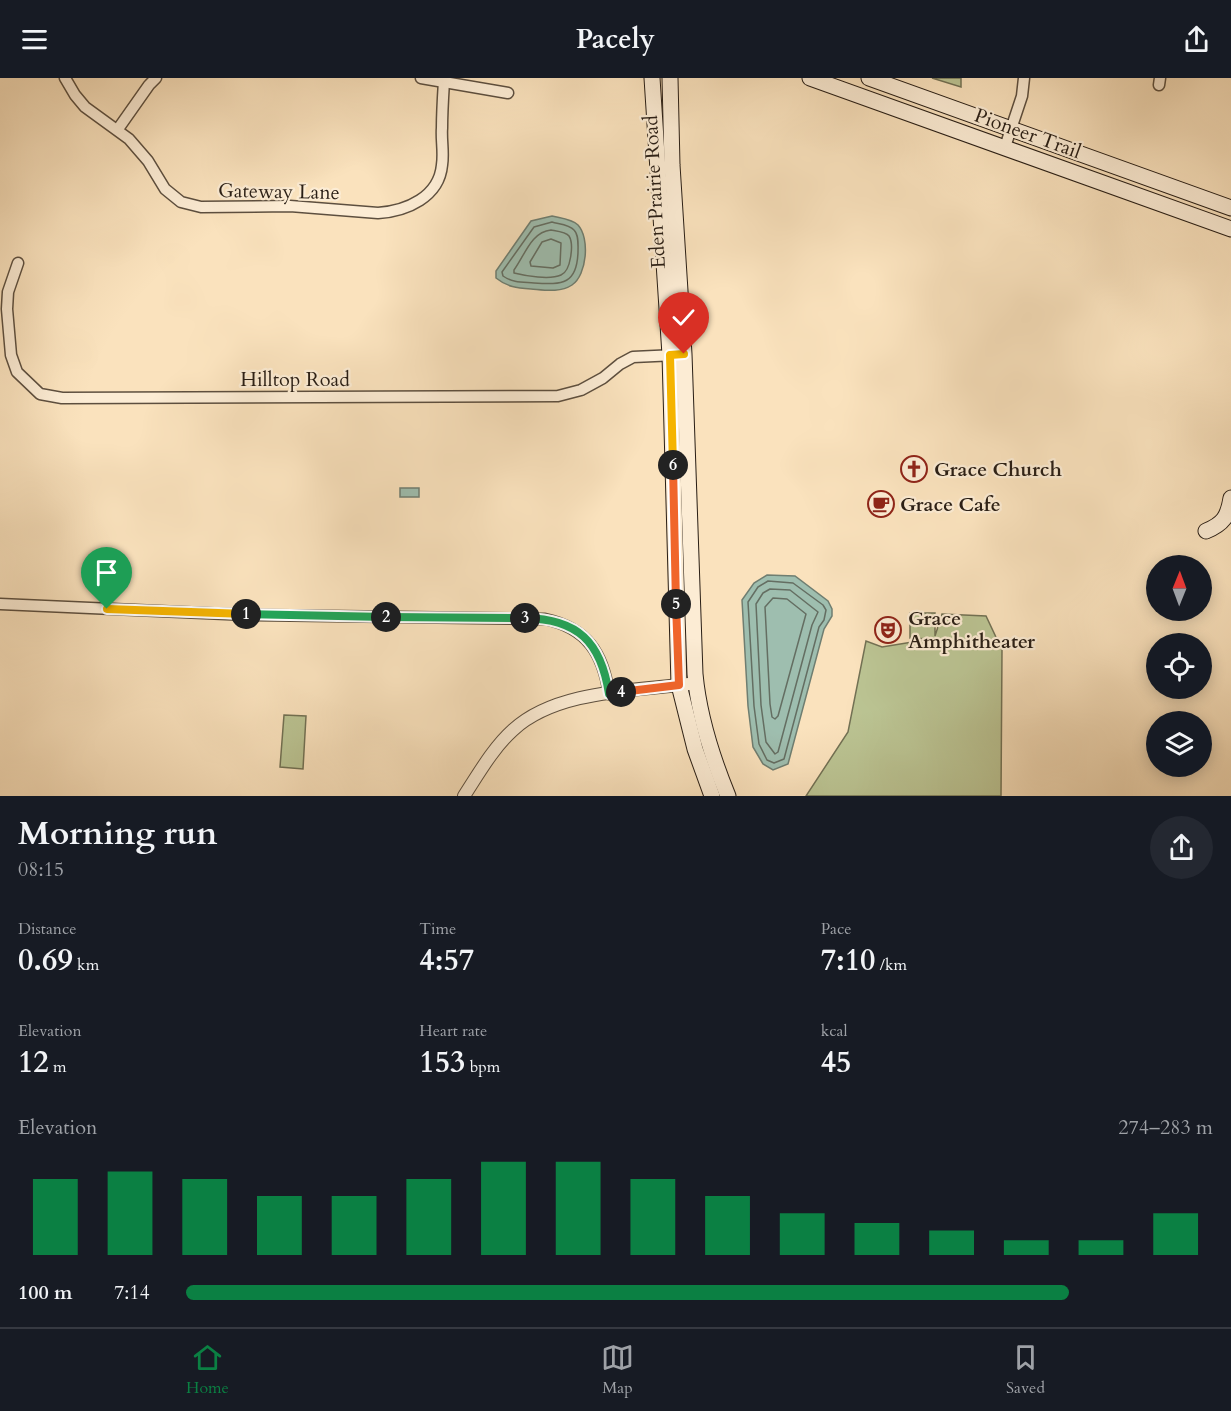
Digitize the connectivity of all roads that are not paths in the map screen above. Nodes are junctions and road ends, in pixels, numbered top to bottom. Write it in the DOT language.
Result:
graph roads {
  1 [pos="65,78"];
  2 [pos="156,78"];
  3 [pos="421,78"];
  4 [pos="652,78"];
  5 [pos="670,78"];
  6 [pos="810,78"];
  7 [pos="869,78"];
  8 [pos="1024,78"];
  9 [pos="444,81"];
  10 [pos="508,93"];
  11 [pos="118,129"];
  12 [pos="1011,129"];
  13 [pos="1005,147"];
  14 [pos="1231,208"];
  15 [pos="1231,229"];
  16 [pos="18,263"];
  17 [pos="677,355"];
  18 [pos="1231,498"];
  19 [pos="1206,531"];
  20 [pos="0,604"];
  21 [pos="696,683"];
  22 [pos="679,685"];
  23 [pos="609,694"];
  24 [pos="464,796"];
  25 [pos="712,796"];
  26 [pos="728,796"];
  1 -- 11 [label="street, Gateway Lane"];
  2 -- 11 [label="street"];
  3 -- 9 [label="street"];
  4 -- 17 [label="main road, Eden Prairie Road"];
  5 -- 17 [label="main road, Eden Prairie Road"];
  6 -- 13 [label="main road, Pioneer Trail"];
  7 -- 12 [label="main road, Pioneer Trail"];
  8 -- 12 [label="street"];
  9 -- 10 [label="street"];
  9 -- 11 [label="street, Gateway Lane"];
  12 -- 13 [label="street"];
  12 -- 14 [label="main road, Pioneer Trail"];
  13 -- 15 [label="main road, Pioneer Trail"];
  16 -- 17 [label="street, Hilltop Road"];
  17 -- 21 [label="main road, Eden Prairie Road"];
  17 -- 22 [label="main road, Eden Prairie Road"];
  18 -- 19 [label="main road"];
  20 -- 23 [label="street"];
  21 -- 22 [label="street"];
  21 -- 26 [label="main road, Eden Prairie Road"];
  22 -- 23 [label="street"];
  22 -- 25 [label="main road, Eden Prairie Road"];
  23 -- 24 [label="street"];
}
